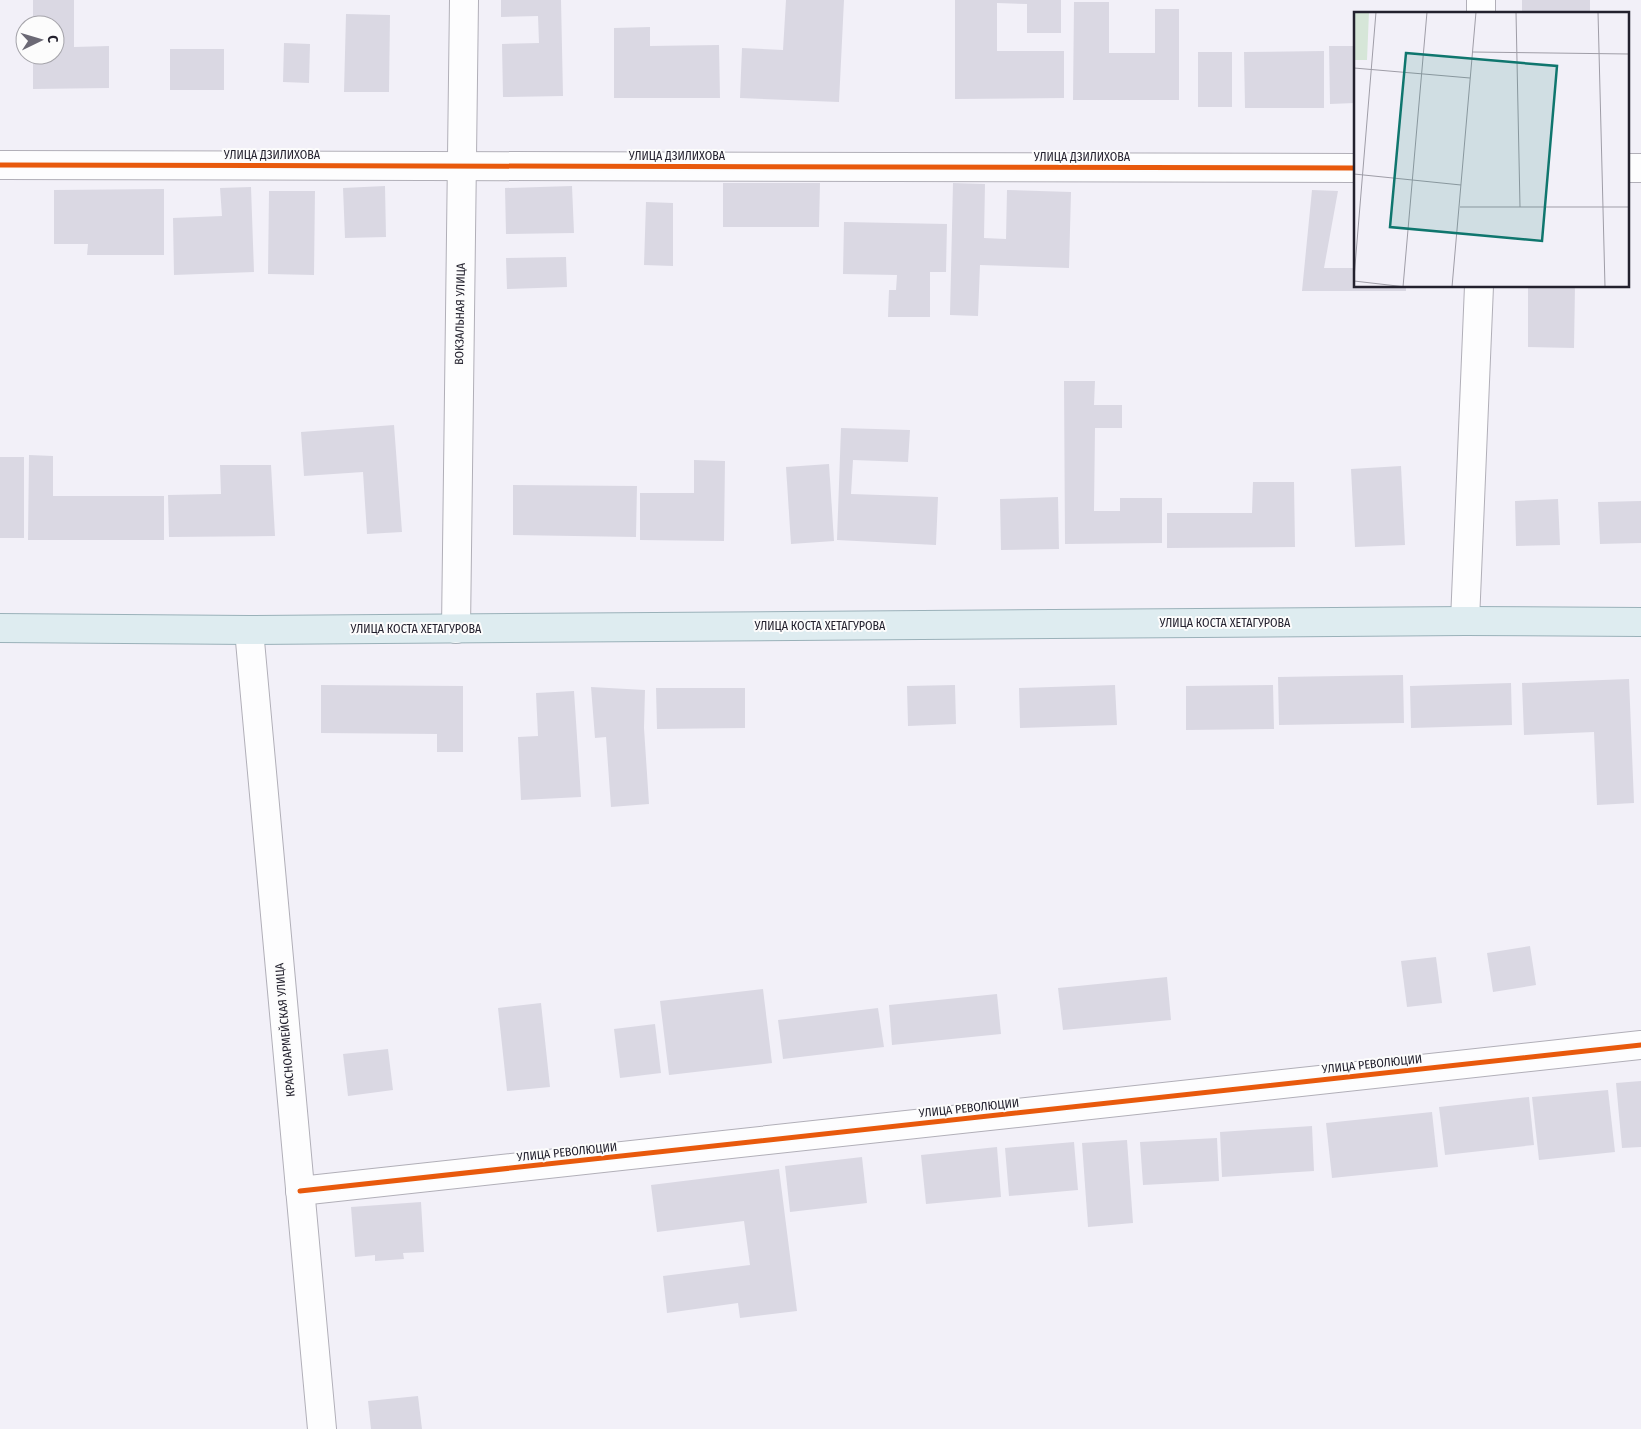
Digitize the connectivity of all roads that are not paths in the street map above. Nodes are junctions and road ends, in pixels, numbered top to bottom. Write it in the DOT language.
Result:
graph roads {
  1 [pos="464,0"];
  2 [pos="0,165"];
  3 [pos="462,165"];
  4 [pos="1354,168"];
  5 [pos="1628,168"];
  6 [pos="1641,168"];
  7 [pos="1479,288"];
  8 [pos="1465,621"];
  9 [pos="1641,622"];
  10 [pos="0,628"];
  11 [pos="456,629"];
  12 [pos="249,630"];
  13 [pos="1641,1045"];
  14 [pos="300,1191"];
  15 [pos="322,1429"];
  1 -- 3 [label="street, ВОКЗАЛЬНАЯ УЛИЦА"];
  2 -- 3 [label="street, УЛИЦА ДЗИЛИХОВА"];
  3 -- 4 [label="street, УЛИЦА ДЗИЛИХОВА"];
  3 -- 11 [label="street, ВОКЗАЛЬНАЯ УЛИЦА"];
  5 -- 6 [label="street"];
  7 -- 8 [label="street"];
  8 -- 9 [label="main road, УЛИЦА КОСТА ХЕТАГУРОВА"];
  8 -- 11 [label="main road, УЛИЦА КОСТА ХЕТАГУРОВА"];
  10 -- 12 [label="main road, УЛИЦА КОСТА ХЕТАГУРОВА"];
  11 -- 12 [label="main road, УЛИЦА КОСТА ХЕТАГУРОВА"];
  12 -- 14 [label="street, КРАСНОАРМЕЙСКАЯ УЛИЦА"];
  13 -- 14 [label="street, УЛИЦА РЕВОЛЮЦИИ"];
  14 -- 15 [label="street, КРАСНОАРМЕЙСКАЯ УЛИЦА"];
}
